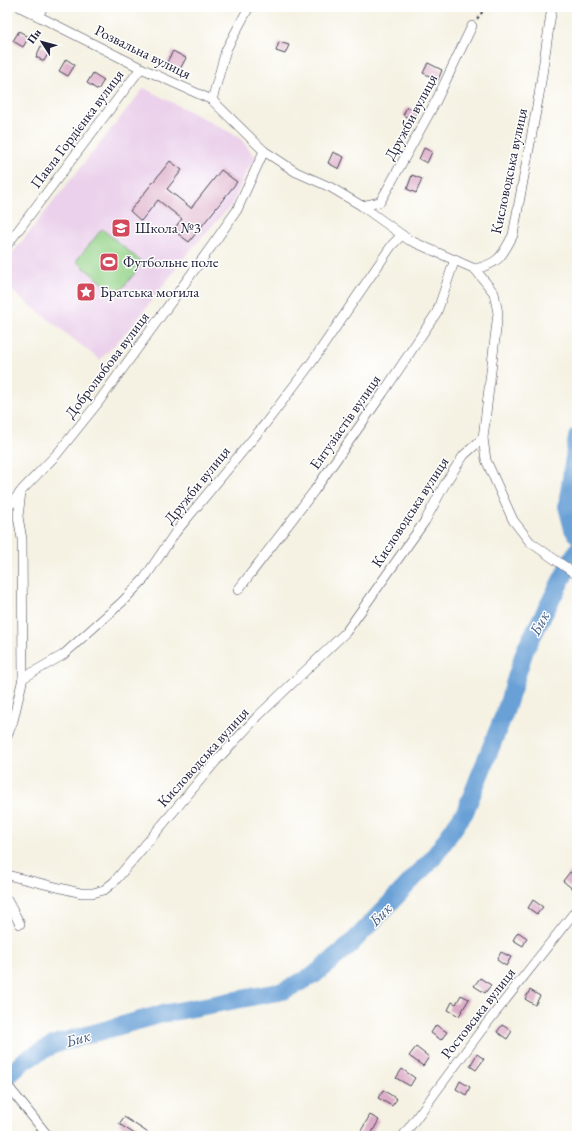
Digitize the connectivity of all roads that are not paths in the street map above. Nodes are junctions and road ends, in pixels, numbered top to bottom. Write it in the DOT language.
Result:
graph roads {
  1 [pos="20,7"];
  2 [pos="43,7"];
  3 [pos="249,7"];
  4 [pos="552,7"];
  5 [pos="38,16"];
  6 [pos="472,26"];
  7 [pos="141,68"];
  8 [pos="212,100"];
  9 [pos="264,151"];
  10 [pos="362,206"];
  11 [pos="402,235"];
  12 [pos="7,246"];
  13 [pos="455,259"];
  14 [pos="475,269"];
  15 [pos="483,438"];
  16 [pos="22,490"];
  17 [pos="7,509"];
  18 [pos="577,575"];
  19 [pos="238,590"];
  20 [pos="23,678"];
  21 [pos="7,736"];
  22 [pos="7,875"];
  23 [pos="7,900"];
  24 [pos="577,909"];
  25 [pos="20,924"];
  26 [pos="7,1085"];
  27 [pos="48,1136"];
  28 [pos="403,1136"];
  1 -- 5 [label="street, Розвальна вулиця"];
  2 -- 5 [label="street"];
  3 -- 8 [label="street"];
  4 -- 14 [label="street, Кисловодська вулиця"];
  5 -- 7 [label="street, Розвальна вулиця"];
  6 -- 10 [label="street, Дружби вулиця"];
  7 -- 8 [label="street, Розвальна вулиця"];
  7 -- 12 [label="street, Павла Гордієнка вулиця"];
  8 -- 9 [label="street"];
  9 -- 10 [label="street"];
  9 -- 16 [label="street, Добролюбова вулиця"];
  10 -- 11 [label="street"];
  11 -- 13 [label="street"];
  11 -- 20 [label="street, Дружби вулиця"];
  13 -- 14 [label="street"];
  13 -- 19 [label="street, Ентузіастів вулиця"];
  14 -- 15 [label="street"];
  15 -- 18 [label="street"];
  15 -- 22 [label="street, Кисловодська вулиця"];
  16 -- 17 [label="street, Добролюбова вулиця"];
  16 -- 20 [label="street"];
  20 -- 21 [label="street"];
  23 -- 25 [label="street"];
  24 -- 28 [label="street, Ростовська вулиця"];
  26 -- 27 [label="street"];
}
